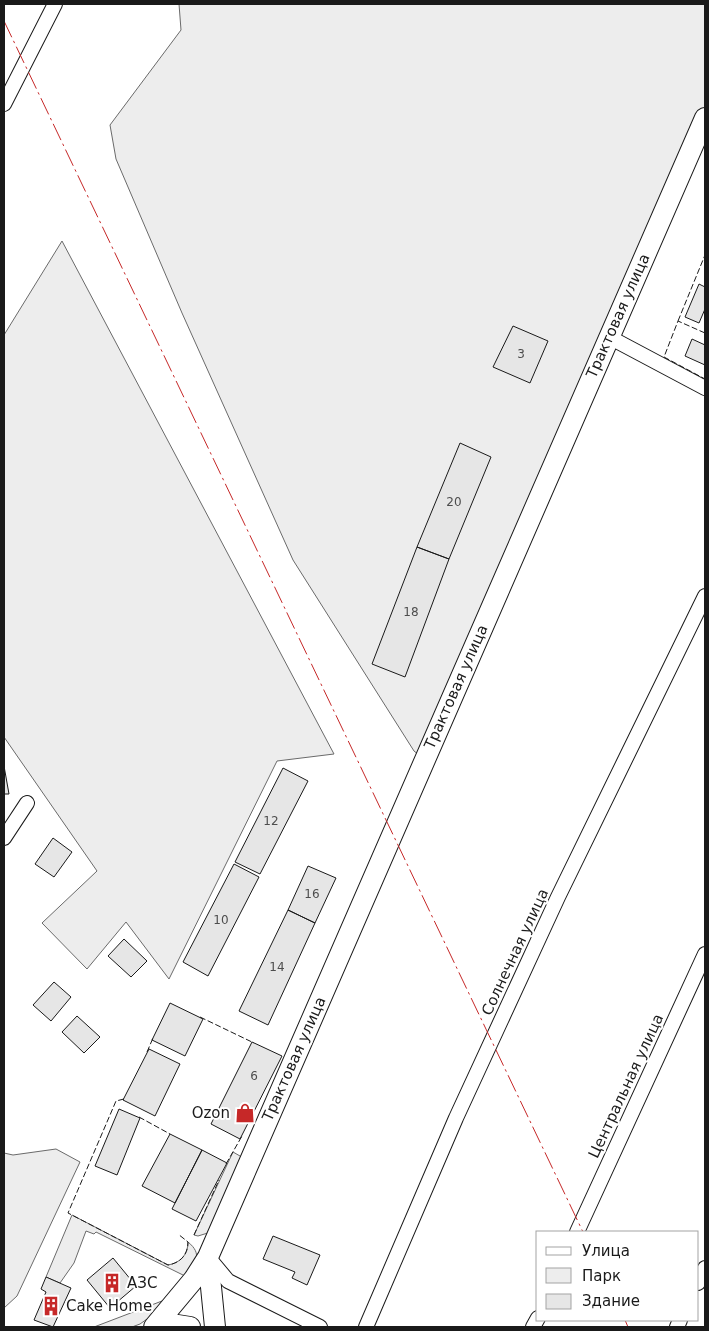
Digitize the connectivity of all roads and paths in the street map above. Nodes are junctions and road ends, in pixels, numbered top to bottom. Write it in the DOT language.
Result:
graph roads {
  1 [pos="55,4"];
  2 [pos="4,104"];
  3 [pos="705,118"];
  4 [pos="609,337"];
  5 [pos="705,388"];
  6 [pos="705,596"];
  7 [pos="28,803"];
  8 [pos="4,838"];
  9 [pos="705,954"];
  10 [pos="577,1231"];
  11 [pos="208,1257"];
  12 [pos="705,1268"];
  13 [pos="699,1281"];
  14 [pos="154,1327"];
  15 [pos="158,1327"];
  16 [pos="190,1327"];
  17 [pos="215,1327"];
  18 [pos="320,1327"];
  19 [pos="366,1327"];
  1 -- 2 [label="street"];
  3 -- 4 [label="street, Трактовая улица"];
  4 -- 5 [label="street"];
  4 -- 11 [label="street, Трактовая улица"];
  6 -- 19 [label="street, Солнечная улица"];
  7 -- 8 [label="street"];
  9 -- 10 [label="street, Центральная улица"];
  11 -- 14 [label="street, Трактовая улица"];
  11 -- 17 [label="street, Трактовая улица"];
  11 -- 18 [label="street"];
  12 -- 13 [label="street"];
  15 -- 16 [label="street"];
}
